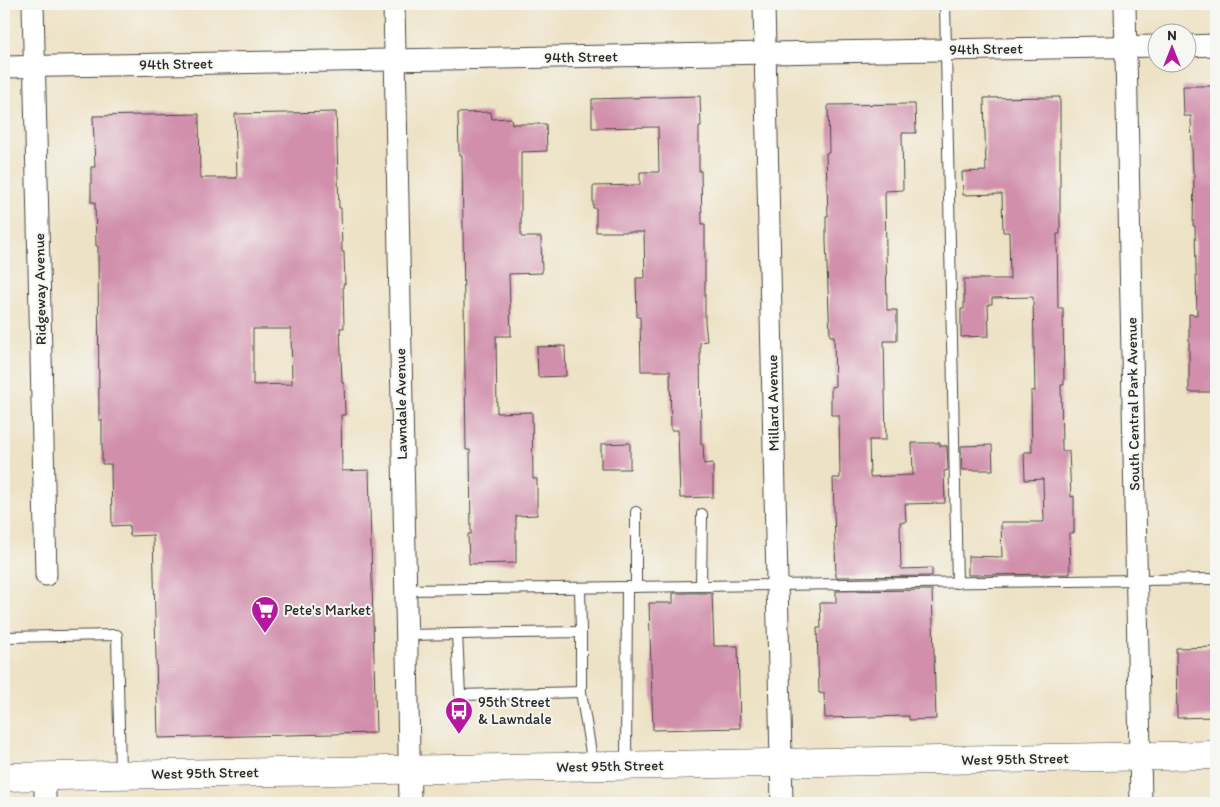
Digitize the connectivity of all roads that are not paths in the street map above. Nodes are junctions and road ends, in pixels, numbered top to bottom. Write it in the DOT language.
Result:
graph roads {
  1 [pos="33,4"];
  2 [pos="394,4"];
  3 [pos="764,4"];
  4 [pos="945,4"];
  5 [pos="1125,4"];
  6 [pos="1216,45"];
  7 [pos="1148,46"];
  8 [pos="1198,46"];
  9 [pos="1126,47"];
  10 [pos="946,50"];
  11 [pos="765,53"];
  12 [pos="395,60"];
  13 [pos="35,66"];
  14 [pos="4,67"];
  15 [pos="636,512"];
  16 [pos="702,514"];
  17 [pos="46,575"];
  18 [pos="1216,579"];
  19 [pos="1136,580"];
  20 [pos="957,583"];
  21 [pos="777,585"];
  22 [pos="701,586"];
  23 [pos="631,587"];
  24 [pos="580,588"];
  25 [pos="405,590"];
  26 [pos="581,632"];
  27 [pos="457,634"];
  28 [pos="406,635"];
  29 [pos="4,637"];
  30 [pos="581,692"];
  31 [pos="1216,755"];
  32 [pos="1140,756"];
  33 [pos="781,763"];
  34 [pos="593,766"];
  35 [pos="626,766"];
  36 [pos="409,770"];
  37 [pos="120,775"];
  38 [pos="44,776"];
  39 [pos="4,777"];
  40 [pos="45,803"];
  41 [pos="410,803"];
  42 [pos="782,803"];
  43 [pos="1141,803"];
  1 -- 13 [label="street, Ridgeway Avenue"];
  2 -- 12 [label="street, Lawndale Avenue"];
  3 -- 11 [label="street, Millard Avenue"];
  4 -- 10 [label="lane"];
  5 -- 9 [label="street, South Central Park Avenue"];
  6 -- 8 [label="street"];
  7 -- 9 [label="street, 94th Street"];
  9 -- 10 [label="street, 94th Street"];
  9 -- 19 [label="street, South Central Park Avenue"];
  10 -- 11 [label="street, 94th Street"];
  10 -- 20 [label="lane"];
  11 -- 12 [label="street, 94th Street"];
  11 -- 21 [label="street, Millard Avenue"];
  12 -- 13 [label="street, 94th Street"];
  12 -- 25 [label="street, Lawndale Avenue"];
  13 -- 14 [label="street, 94th Street"];
  13 -- 17 [label="street, Ridgeway Avenue"];
  15 -- 23 [label="lane"];
  16 -- 22 [label="lane"];
  18 -- 19 [label="lane"];
  19 -- 20 [label="lane"];
  19 -- 32 [label="street, South Central Park Avenue"];
  20 -- 21 [label="lane"];
  21 -- 22 [label="lane"];
  21 -- 33 [label="street, Millard Avenue"];
  22 -- 23 [label="lane"];
  23 -- 24 [label="lane"];
  23 -- 35 [label="lane"];
  24 -- 25 [label="lane"];
  24 -- 26 [label="lane"];
  25 -- 28 [label="street, Lawndale Avenue"];
  26 -- 27 [label="lane"];
  26 -- 30 [label="lane"];
  27 -- 28 [label="lane"];
  27 -- 30 [label="lane"];
  28 -- 36 [label="street, Lawndale Avenue"];
  29 -- 37 [label="lane"];
  30 -- 34 [label="lane"];
  31 -- 32 [label="main road, West 95th Street"];
  32 -- 33 [label="main road, West 95th Street"];
  32 -- 43 [label="street, South Central Park Avenue"];
  33 -- 35 [label="main road, West 95th Street"];
  33 -- 42 [label="street, Millard Avenue"];
  34 -- 35 [label="main road, West 95th Street"];
  34 -- 36 [label="main road, West 95th Street"];
  36 -- 37 [label="main road, West 95th Street"];
  36 -- 41 [label="street, Lawndale Avenue"];
  37 -- 38 [label="main road, West 95th Street"];
  38 -- 39 [label="main road, West 95th Street"];
  38 -- 40 [label="street"];
}
